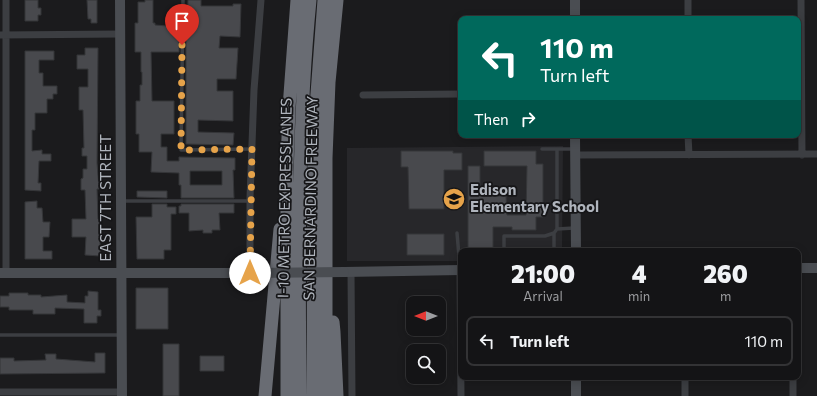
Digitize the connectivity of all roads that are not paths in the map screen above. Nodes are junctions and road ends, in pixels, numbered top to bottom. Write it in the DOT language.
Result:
graph roads {
  1 [pos="6,0"];
  2 [pos="120,0"];
  3 [pos="183,0"];
  4 [pos="261,0"];
  5 [pos="297,0"];
  6 [pos="310,0"];
  7 [pos="324,0"];
  8 [pos="337,0"];
  9 [pos="575,0"];
  10 [pos="688,0"];
  11 [pos="801,0"];
  12 [pos="575,16"];
  13 [pos="688,16"];
  14 [pos="120,34"];
  15 [pos="3,35"];
  16 [pos="458,94"];
  17 [pos="363,95"];
  18 [pos="576,138"];
  19 [pos="688,138"];
  20 [pos="252,149"];
  21 [pos="542,149"];
  22 [pos="557,149"];
  23 [pos="576,152"];
  24 [pos="802,154"];
  25 [pos="817,154"];
  26 [pos="689,155"];
  27 [pos="287,166"];
  28 [pos="121,201"];
  29 [pos="250,201"];
  30 [pos="576,228"];
  31 [pos="557,229"];
  32 [pos="457,232"];
  33 [pos="554,234"];
  34 [pos="458,248"];
  35 [pos="504,248"];
  36 [pos="554,248"];
  37 [pos="576,248"];
  38 [pos="801,268"];
  39 [pos="817,268"];
  40 [pos="458,270"];
  41 [pos="347,272"];
  42 [pos="3,273"];
  43 [pos="121,273"];
  44 [pos="252,273"];
  45 [pos="326,285"];
  46 [pos="0,335"];
  47 [pos="121,335"];
  48 [pos="461,380"];
  49 [pos="576,380"];
  50 [pos="685,380"];
  51 [pos="793,380"];
  52 [pos="0,392"];
  53 [pos="122,394"];
  54 [pos="265,396"];
  55 [pos="287,396"];
  56 [pos="300,396"];
  57 [pos="313,396"];
  58 [pos="326,396"];
  59 [pos="337,396"];
  60 [pos="352,396"];
  61 [pos="461,396"];
  62 [pos="576,396"];
  63 [pos="685,396"];
  64 [pos="793,396"];
  1 -- 15 [label="street"];
  2 -- 14 [label="street, EAST 7TH STREET"];
  3 -- 20 [label="lane"];
  4 -- 20 [label="street"];
  5 -- 27 [label="highway, SAN BERNARDINO FREEWAY"];
  6 -- 56 [label="highway, I-10 METRO EXPRESSLANES"];
  7 -- 57 [label="highway, I-10 METRO EXPRESSLANES"];
  8 -- 45 [label="highway, SAN BERNARDINO FREEWAY"];
  9 -- 12 [label="street"];
  10 -- 13 [label="street"];
  11 -- 24 [label="street"];
  14 -- 15 [label="street"];
  14 -- 28 [label="street, EAST 7TH STREET"];
  15 -- 42 [label="street"];
  16 -- 17 [label="street"];
  18 -- 23 [label="street"];
  19 -- 26 [label="street"];
  20 -- 29 [label="street"];
  21 -- 22 [label="lane"];
  22 -- 23 [label="lane"];
  22 -- 31 [label="lane"];
  23 -- 26 [label="street"];
  23 -- 30 [label="street"];
  24 -- 25 [label="street"];
  24 -- 26 [label="street"];
  27 -- 54 [label="highway"];
  27 -- 55 [label="highway, SAN BERNARDINO FREEWAY"];
  28 -- 29 [label="lane"];
  28 -- 43 [label="street, EAST 7TH STREET"];
  29 -- 44 [label="street"];
  30 -- 31 [label="lane"];
  30 -- 37 [label="street"];
  31 -- 33 [label="lane"];
  32 -- 34 [label="lane"];
  33 -- 35 [label="lane"];
  33 -- 36 [label="lane"];
  38 -- 39 [label="street"];
  40 -- 41 [label="street"];
  41 -- 44 [label="street, bridge"];
  41 -- 60 [label="street"];
  42 -- 43 [label="street"];
  43 -- 44 [label="street"];
  43 -- 47 [label="street, EAST 7TH STREET"];
  45 -- 58 [label="highway, SAN BERNARDINO FREEWAY"];
  45 -- 59 [label="highway"];
  46 -- 47 [label="lane"];
  47 -- 53 [label="street, EAST 7TH STREET"];
  48 -- 61 [label="street"];
  49 -- 62 [label="street"];
  50 -- 63 [label="street"];
  51 -- 64 [label="street"];
  52 -- 53 [label="street"];
}
